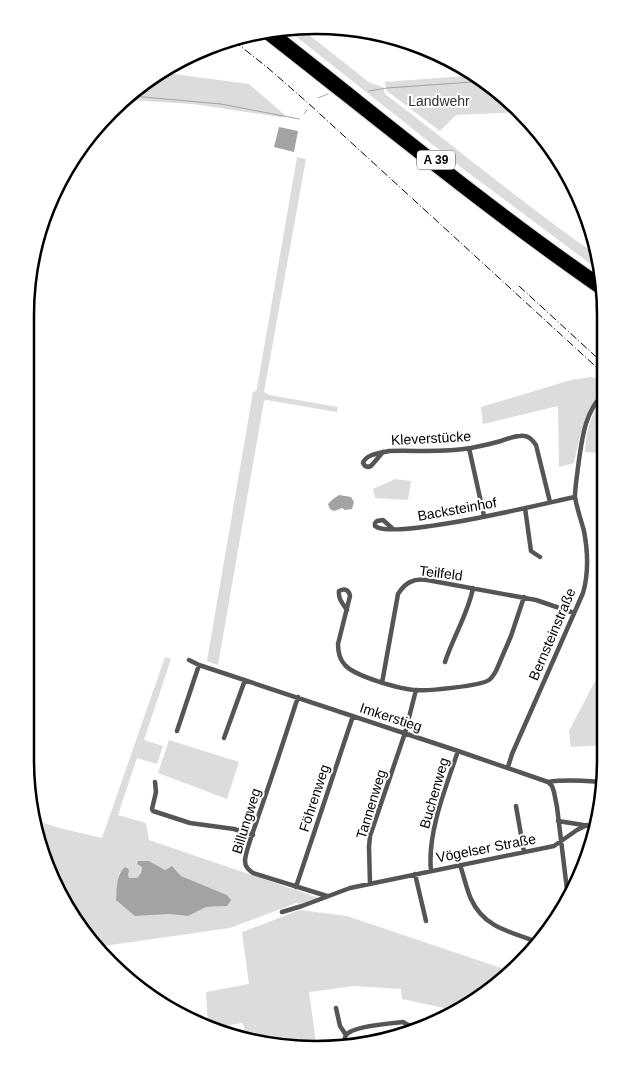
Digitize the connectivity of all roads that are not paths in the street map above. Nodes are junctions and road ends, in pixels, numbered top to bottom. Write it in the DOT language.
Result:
graph roads {
  1 [pos="279,36"];
  2 [pos="269,38"];
  3 [pos="595,278"];
  4 [pos="596,288"];
  5 [pos="597,402"];
  6 [pos="470,448"];
  7 [pos="383,452"];
  8 [pos="576,497"];
  9 [pos="550,502"];
  10 [pos="524,508"];
  11 [pos="484,516"];
  12 [pos="393,529"];
  13 [pos="540,557"];
  14 [pos="473,588"];
  15 [pos="524,598"];
  16 [pos="346,610"];
  17 [pos="574,613"];
  18 [pos="189,660"];
  19 [pos="445,662"];
  20 [pos="199,665"];
  21 [pos="245,680"];
  22 [pos="382,682"];
  23 [pos="416,690"];
  24 [pos="298,697"];
  25 [pos="353,716"];
  26 [pos="177,731"];
  27 [pos="405,733"];
  28 [pos="224,738"];
  29 [pos="458,751"];
  30 [pos="508,767"];
  31 [pos="597,781"];
  32 [pos="155,782"];
  33 [pos="548,782"];
  34 [pos="516,806"];
  35 [pos="558,821"];
  36 [pos="587,825"];
  37 [pos="253,835"];
  38 [pos="561,842"];
  39 [pos="524,852"];
  40 [pos="460,865"];
  41 [pos="432,871"];
  42 [pos="415,874"];
  43 [pos="370,884"];
  44 [pos="296,886"];
  45 [pos="567,887"];
  46 [pos="328,896"];
  47 [pos="282,912"];
  48 [pos="426,921"];
  49 [pos="532,940"];
  50 [pos="336,1008"];
  51 [pos="409,1025"];
  52 [pos="346,1035"];
  53 [pos="344,1040"];
  1 -- 3 [label="highway, A 39"];
  2 -- 4 [label="highway, A 39"];
  5 -- 8 [label="street, Bernsteinstraße"];
  6 -- 7 [label="street, Kleverstücke"];
  6 -- 9 [label="street, Kleverstücke"];
  6 -- 11 [label="street"];
  8 -- 9 [label="street, Backsteinhof"];
  8 -- 17 [label="street, Bernsteinstraße"];
  9 -- 10 [label="street, Backsteinhof"];
  10 -- 11 [label="street, Backsteinhof"];
  10 -- 13 [label="street"];
  11 -- 12 [label="street, Backsteinhof"];
  14 -- 15 [label="street, Teilfeld"];
  14 -- 19 [label="street"];
  14 -- 22 [label="street, Teilfeld"];
  15 -- 17 [label="street, Teilfeld"];
  15 -- 23 [label="street"];
  16 -- 22 [label="street"];
  17 -- 30 [label="street, Bernsteinstraße"];
  18 -- 20 [label="street, Imkerstieg"];
  20 -- 21 [label="street, Imkerstieg"];
  20 -- 26 [label="street"];
  21 -- 24 [label="street, Imkerstieg"];
  21 -- 28 [label="street"];
  22 -- 23 [label="street"];
  23 -- 27 [label="street, Tannenweg"];
  24 -- 25 [label="street, Imkerstieg"];
  24 -- 37 [label="street, Billungweg"];
  25 -- 27 [label="street, Imkerstieg"];
  25 -- 44 [label="street, Föhrenweg"];
  27 -- 29 [label="street, Imkerstieg"];
  27 -- 43 [label="street, Tannenweg"];
  29 -- 30 [label="street, Imkerstieg"];
  29 -- 41 [label="street, Buchenweg"];
  30 -- 33 [label="street, Imkerstieg"];
  31 -- 33 [label="street"];
  32 -- 37 [label="street"];
  33 -- 35 [label="street"];
  34 -- 39 [label="street"];
  35 -- 36 [label="street"];
  35 -- 38 [label="street"];
  36 -- 38 [label="street, Vögelser Straße"];
  37 -- 44 [label="street, Billungweg"];
  38 -- 39 [label="street, Vögelser Straße"];
  38 -- 45 [label="street"];
  39 -- 40 [label="street, Vögelser Straße"];
  40 -- 41 [label="street, Vögelser Straße"];
  40 -- 49 [label="street"];
  41 -- 42 [label="street, Vögelser Straße"];
  42 -- 43 [label="street, Vögelser Straße"];
  42 -- 48 [label="street"];
  43 -- 46 [label="street, Vögelser Straße"];
  44 -- 46 [label="street, Billungweg"];
  46 -- 47 [label="street, Vögelser Straße"];
  50 -- 52 [label="street"];
  51 -- 52 [label="street"];
  52 -- 53 [label="street"];
}
